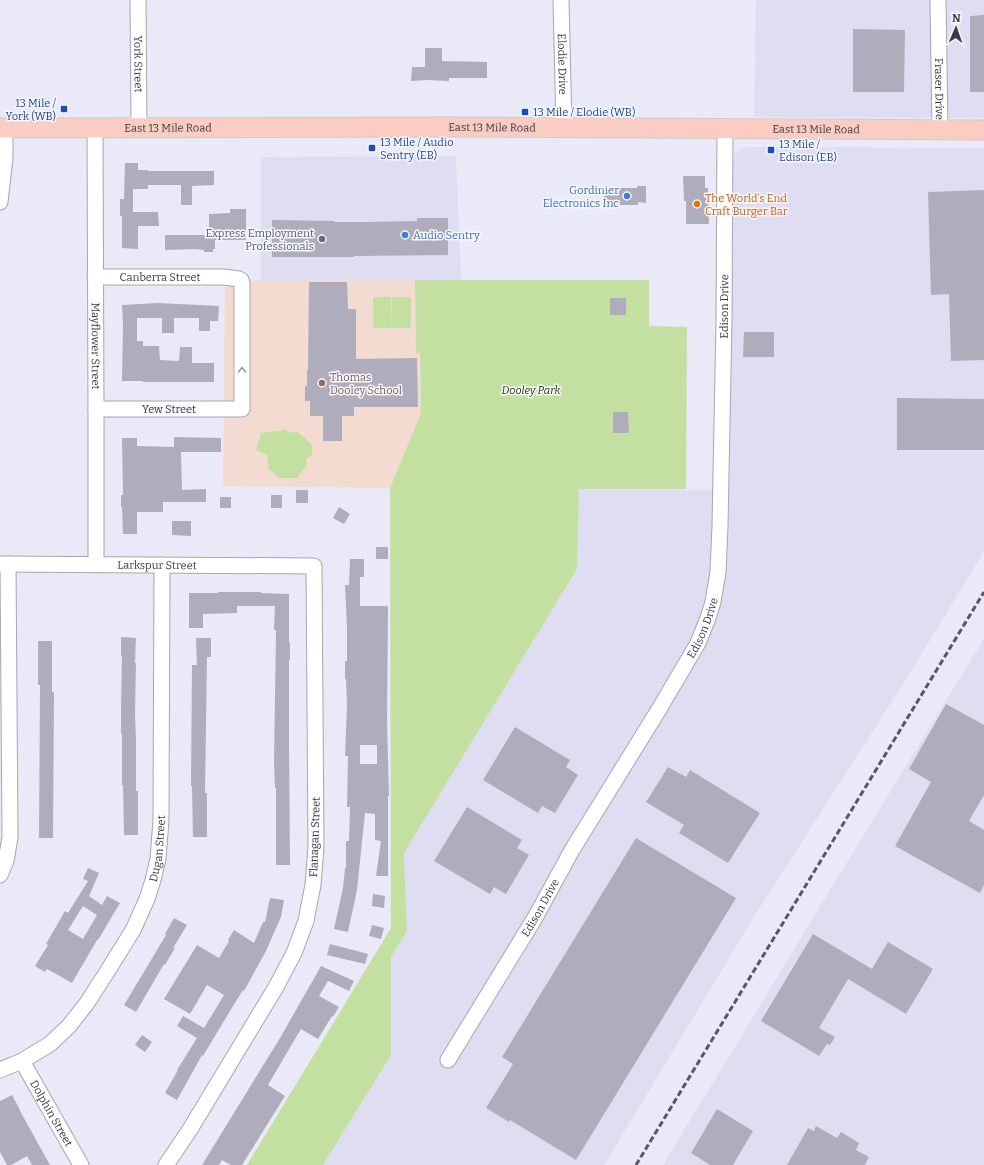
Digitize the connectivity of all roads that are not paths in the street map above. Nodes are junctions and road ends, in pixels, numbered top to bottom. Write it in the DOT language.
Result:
graph roads {
  1 [pos="138,0"];
  2 [pos="561,0"];
  3 [pos="938,0"];
  4 [pos="139,127"];
  5 [pos="2,128"];
  6 [pos="95,128"];
  7 [pos="564,128"];
  8 [pos="725,129"];
  9 [pos="940,129"];
  10 [pos="984,130"];
  11 [pos="0,202"];
  12 [pos="95,277"];
  13 [pos="96,409"];
  14 [pos="242,409"];
  15 [pos="4,564"];
  16 [pos="96,564"];
  17 [pos="162,565"];
  18 [pos="314,566"];
  19 [pos="0,875"];
  20 [pos="448,1060"];
  21 [pos="22,1061"];
  22 [pos="0,1070"];
  23 [pos="81,1165"];
  24 [pos="166,1165"];
  1 -- 4 [label="street, York Street"];
  2 -- 7 [label="street, Elodie Drive"];
  3 -- 9 [label="street, Fraser Drive"];
  4 -- 6 [label="main road, East 13 Mile Road"];
  4 -- 7 [label="main road, East 13 Mile Road"];
  5 -- 6 [label="main road, East 13 Mile Road"];
  5 -- 11 [label="street"];
  6 -- 12 [label="street, Mayflower Street"];
  7 -- 8 [label="main road, East 13 Mile Road"];
  8 -- 9 [label="main road, East 13 Mile Road"];
  8 -- 20 [label="street, Edison Drive"];
  9 -- 10 [label="main road, East 13 Mile Road"];
  12 -- 13 [label="street, Mayflower Street"];
  14 -- 12 [label="street, Canberra Street, one-way"];
  13 -- 14 [label="street, Yew Street"];
  13 -- 16 [label="street, Mayflower Street"];
  15 -- 16 [label="street, Larkspur Street"];
  15 -- 19 [label="street"];
  16 -- 17 [label="street, Larkspur Street"];
  17 -- 18 [label="street, Larkspur Street"];
  17 -- 21 [label="street, Dugan Street"];
  18 -- 24 [label="street, Flanagan Street"];
  21 -- 22 [label="street, Dugan Street"];
  21 -- 23 [label="street, Dolphin Street"];
}
